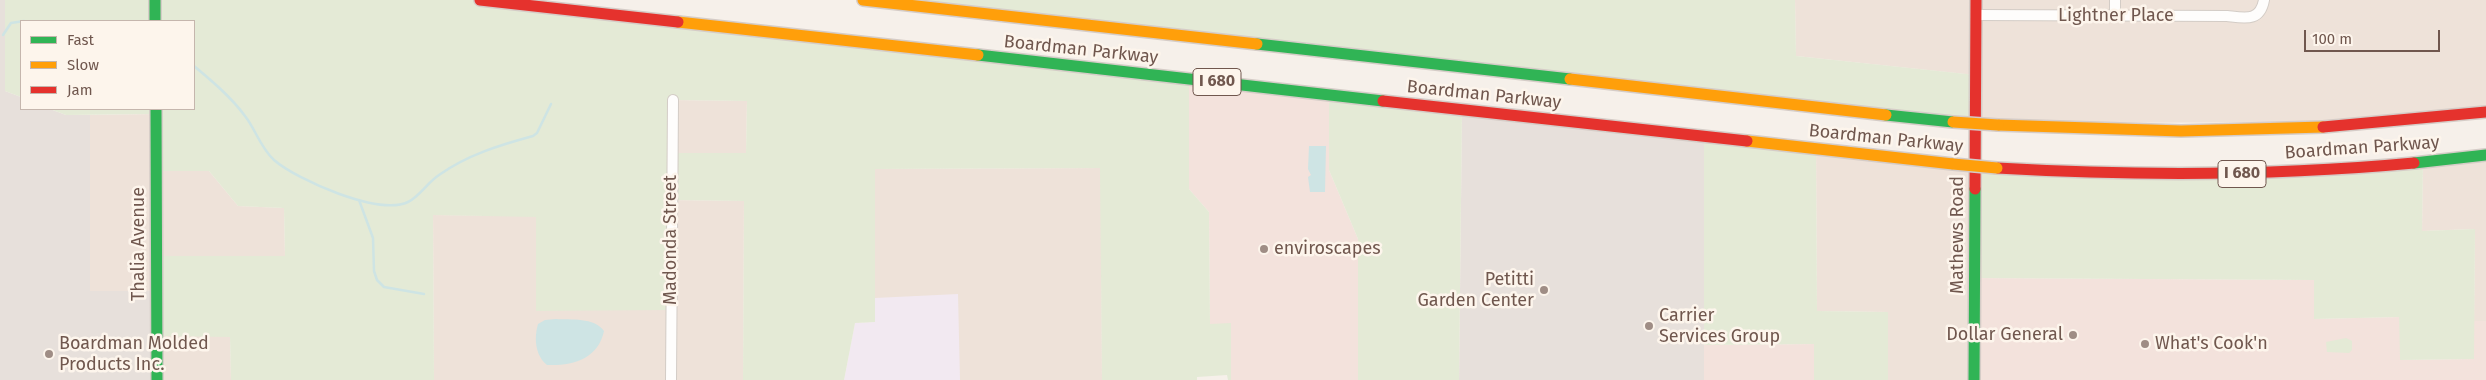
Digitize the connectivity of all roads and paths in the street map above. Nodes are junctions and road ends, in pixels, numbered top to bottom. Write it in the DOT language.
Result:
graph roads {
  1 [pos="480,0"];
  2 [pos="863,0"];
  3 [pos="1976,0"];
  4 [pos="2115,0"];
  5 [pos="2264,0"];
  6 [pos="1976,15"];
  7 [pos="2115,16"];
  8 [pos="673,100"];
  9 [pos="156,110"];
  10 [pos="2486,112"];
  11 [pos="2486,155"];
  12 [pos="157,380"];
  13 [pos="671,380"];
  14 [pos="1974,380"];
  1 -- 11 [label="main road, Boardman Parkway / I 680, bridge"];
  2 -- 10 [label="main road, Boardman Parkway / I 680, bridge"];
  3 -- 6 [label="main road, Mathews Road"];
  4 -- 7 [label="street"];
  5 -- 7 [label="street, Lightner Place"];
  6 -- 7 [label="street, Lightner Place"];
  6 -- 14 [label="main road, Mathews Road"];
  8 -- 13 [label="street, Madonda Street"];
  9 -- 12 [label="main road, Thalia Avenue"];
}
